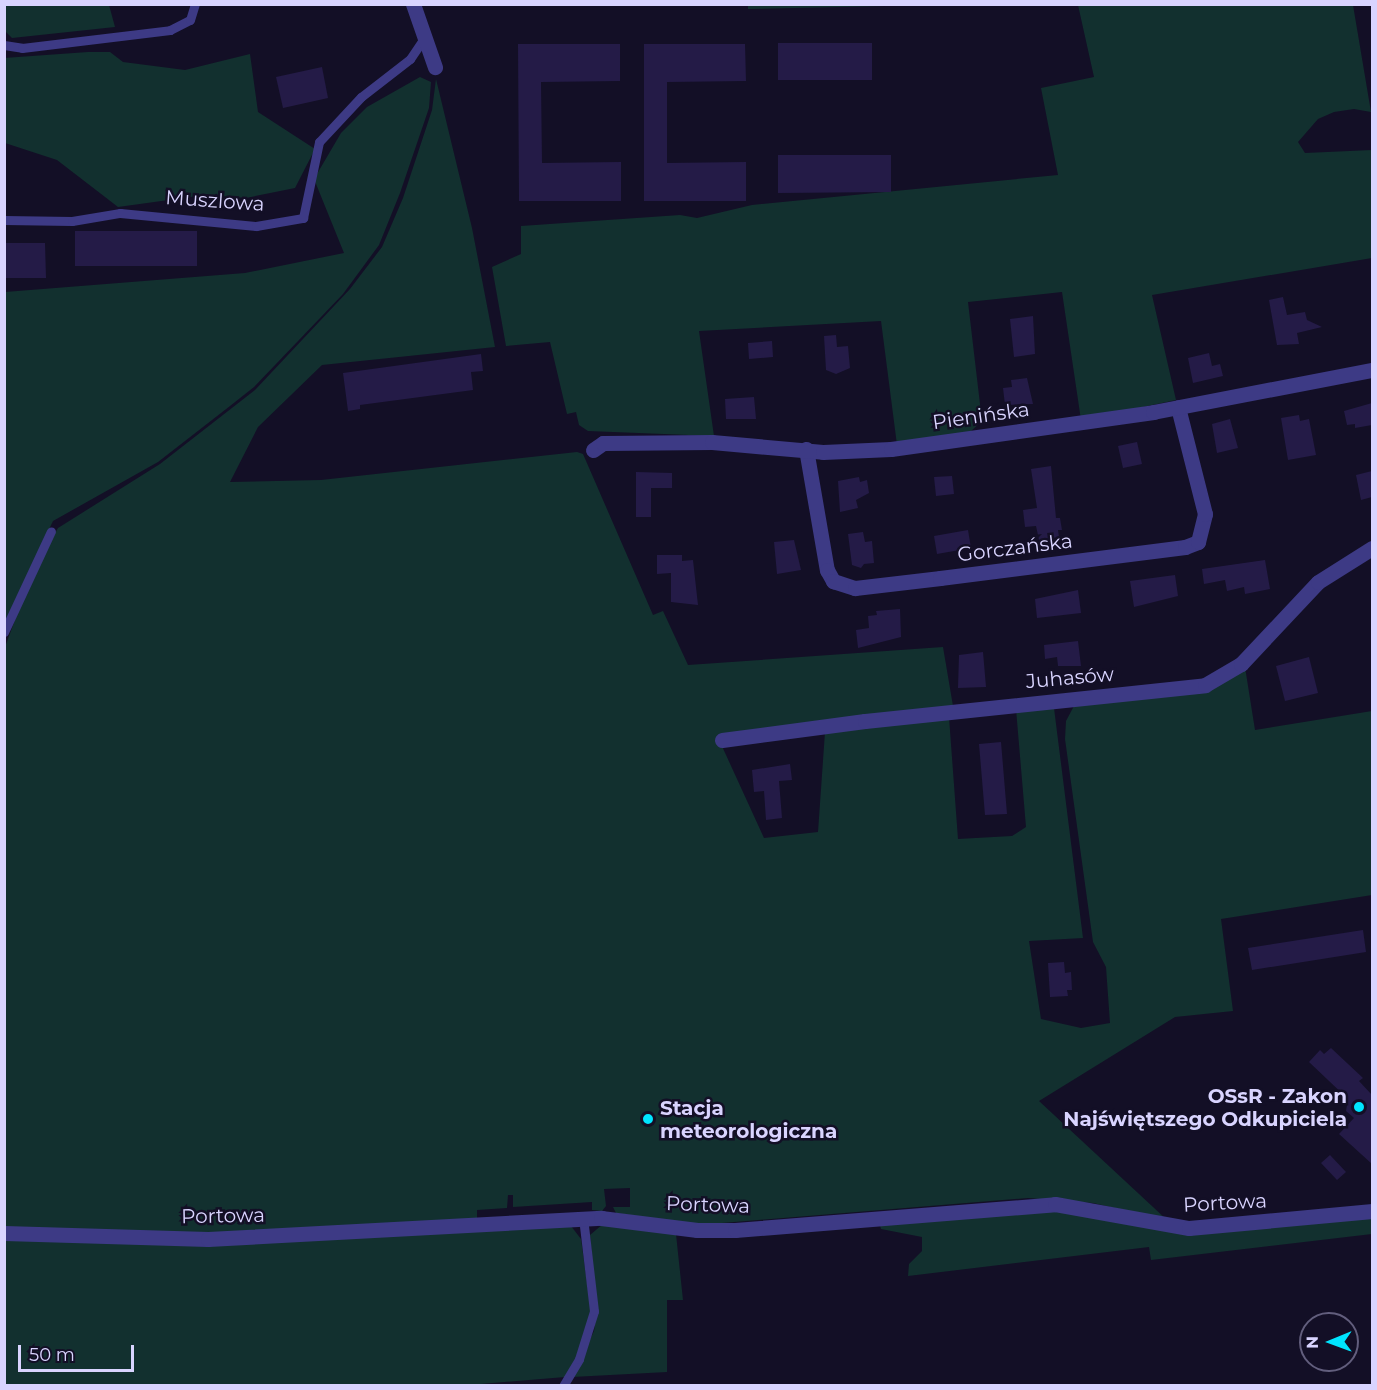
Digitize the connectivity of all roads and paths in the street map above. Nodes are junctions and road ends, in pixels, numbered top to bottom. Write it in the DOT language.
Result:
graph roads {
  1 [pos="195,4"];
  2 [pos="413,4"];
  3 [pos="424,38"];
  4 [pos="4,45"];
  5 [pos="435,67"];
  6 [pos="4,220"];
  7 [pos="1372,370"];
  8 [pos="1178,407"];
  9 [pos="806,449"];
  10 [pos="593,450"];
  11 [pos="51,531"];
  12 [pos="1372,548"];
  13 [pos="4,632"];
  14 [pos="722,740"];
  15 [pos="1372,1211"];
  16 [pos="583,1218"];
  17 [pos="4,1233"];
  18 [pos="563,1386"];
  1 -- 4 [label="lane"];
  2 -- 3 [label="street"];
  3 -- 5 [label="street"];
  3 -- 6 [label="lane, Muszlowa"];
  7 -- 8 [label="street, Pienińska"];
  8 -- 9 [label="street, Pienińska"];
  8 -- 9 [label="street, Gorczańska"];
  9 -- 10 [label="street, Pienińska"];
  11 -- 13 [label="lane"];
  12 -- 14 [label="street, Juhasów"];
  15 -- 16 [label="street, Portowa"];
  16 -- 17 [label="street, Portowa"];
  16 -- 18 [label="lane"];
}
